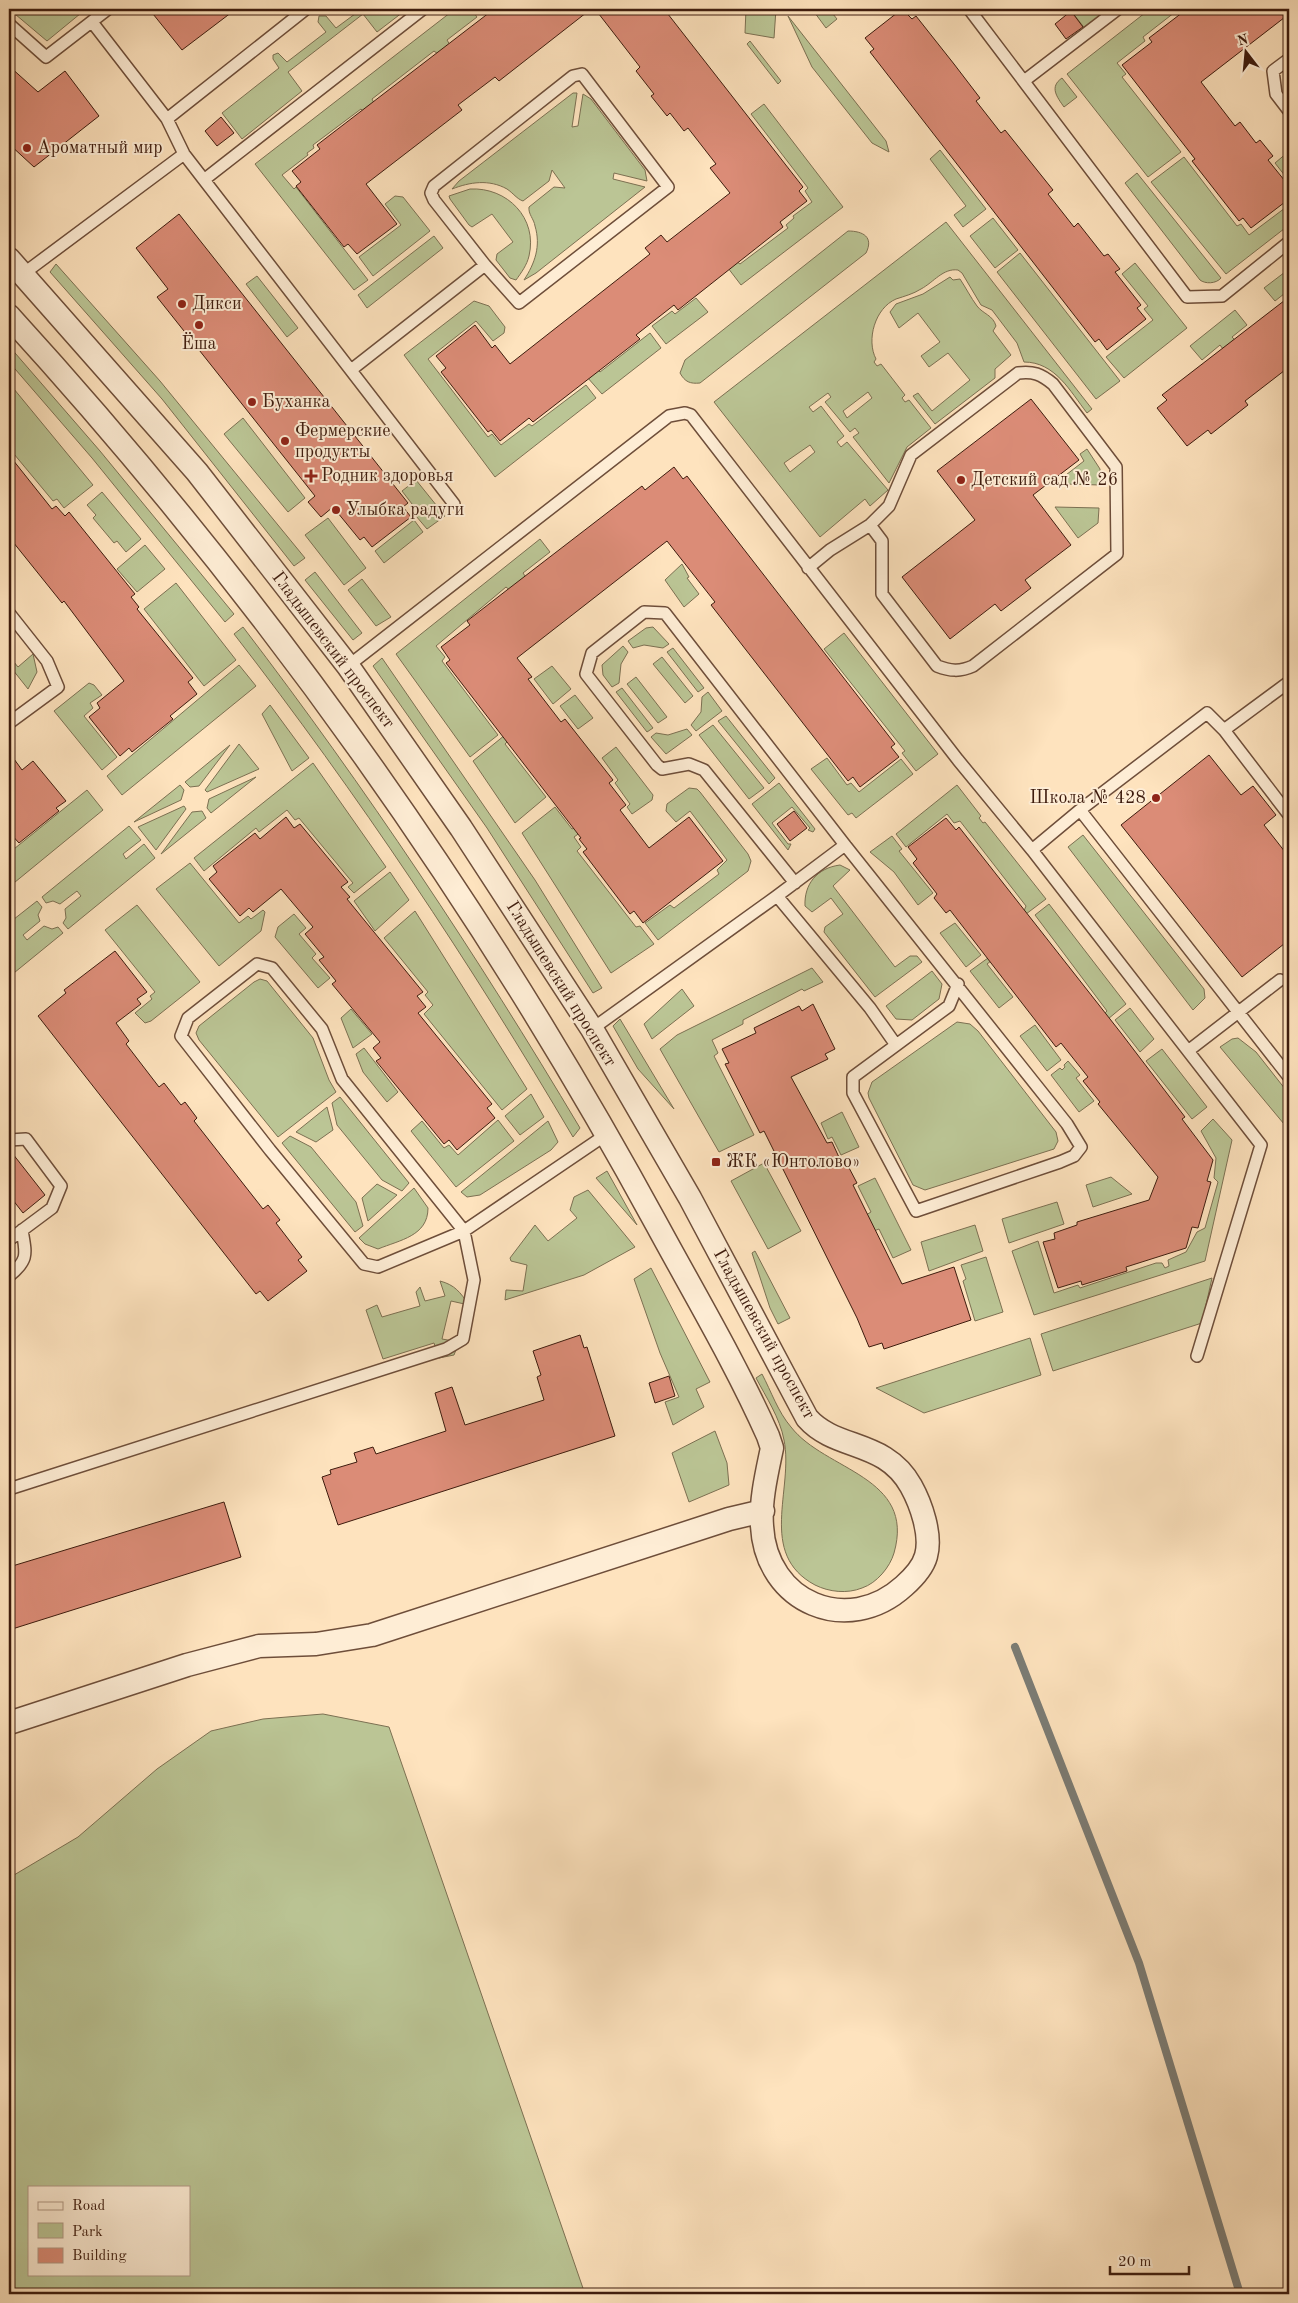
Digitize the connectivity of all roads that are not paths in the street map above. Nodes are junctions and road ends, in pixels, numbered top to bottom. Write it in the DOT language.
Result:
graph roads {
  1 [pos="108,9"];
  2 [pos="306,9"];
  3 [pos="424,9"];
  4 [pos="969,9"];
  5 [pos="1118,9"];
  6 [pos="92,22"];
  7 [pos="9,24"];
  8 [pos="1289,59"];
  9 [pos="1024,81"];
  10 [pos="1289,112"];
  11 [pos="167,119"];
  12 [pos="184,154"];
  13 [pos="205,179"];
  14 [pos="1289,242"];
  15 [pos="485,265"];
  16 [pos="16,266"];
  17 [pos="10,320"];
  18 [pos="351,370"];
  19 [pos="454,504"];
  20 [pos="870,525"];
  21 [pos="808,568"];
  22 [pos="9,614"];
  23 [pos="348,666"];
  24 [pos="1289,682"];
  25 [pos="9,723"];
  26 [pos="1224,730"];
  27 [pos="1080,810"];
  28 [pos="1289,815"];
  29 [pos="844,845"];
  30 [pos="1032,850"];
  31 [pos="795,883"];
  32 [pos="777,896"];
  33 [pos="1280,980"];
  34 [pos="958,984"];
  35 [pos="1239,1011"];
  36 [pos="592,1028"];
  37 [pos="896,1045"];
  38 [pos="1188,1051"];
  39 [pos="1289,1077"];
  40 [pos="607,1134"];
  41 [pos="9,1140"];
  42 [pos="22,1230"];
  43 [pos="464,1231"];
  44 [pos="9,1240"];
  45 [pos="9,1276"];
  46 [pos="1197,1356"];
  47 [pos="9,1489"];
  48 [pos="763,1511"];
  49 [pos="9,1723"];
  1 -- 6 [label="lane"];
  2 -- 11 [label="lane"];
  3 -- 13 [label="lane"];
  4 -- 9 [label="lane"];
  5 -- 9 [label="lane"];
  6 -- 7 [label="lane"];
  6 -- 11 [label="lane"];
  8 -- 10 [label="lane"];
  9 -- 14 [label="lane"];
  11 -- 12 [label="lane"];
  12 -- 13 [label="lane"];
  12 -- 16 [label="lane"];
  13 -- 18 [label="lane"];
  15 -- 15 [label="lane"];
  15 -- 18 [label="lane"];
  16 -- 23 [label="street, Гладышевский проспект"];
  17 -- 40 [label="street, Гладышевский проспект"];
  18 -- 19 [label="lane"];
  20 -- 20 [label="lane"];
  20 -- 21 [label="lane"];
  21 -- 23 [label="lane"];
  21 -- 30 [label="lane"];
  22 -- 25 [label="lane"];
  23 -- 36 [label="street, Гладышевский проспект"];
  24 -- 26 [label="lane"];
  26 -- 27 [label="lane"];
  26 -- 28 [label="lane"];
  27 -- 30 [label="lane"];
  27 -- 35 [label="lane"];
  29 -- 31 [label="lane"];
  29 -- 31 [label="lane"];
  29 -- 34 [label="lane"];
  30 -- 38 [label="lane"];
  31 -- 32 [label="lane"];
  32 -- 36 [label="lane"];
  32 -- 37 [label="lane"];
  33 -- 35 [label="lane"];
  34 -- 37 [label="lane"];
  34 -- 37 [label="lane"];
  35 -- 38 [label="lane"];
  35 -- 39 [label="lane"];
  36 -- 48 [label="street, Гладышевский проспект"];
  38 -- 46 [label="lane"];
  40 -- 43 [label="lane"];
  40 -- 48 [label="street, Гладышевский проспект"];
  41 -- 42 [label="lane"];
  42 -- 44 [label="lane"];
  42 -- 45 [label="lane"];
  43 -- 43 [label="lane"];
  43 -- 47 [label="lane"];
  48 -- 49 [label="street"];
}
